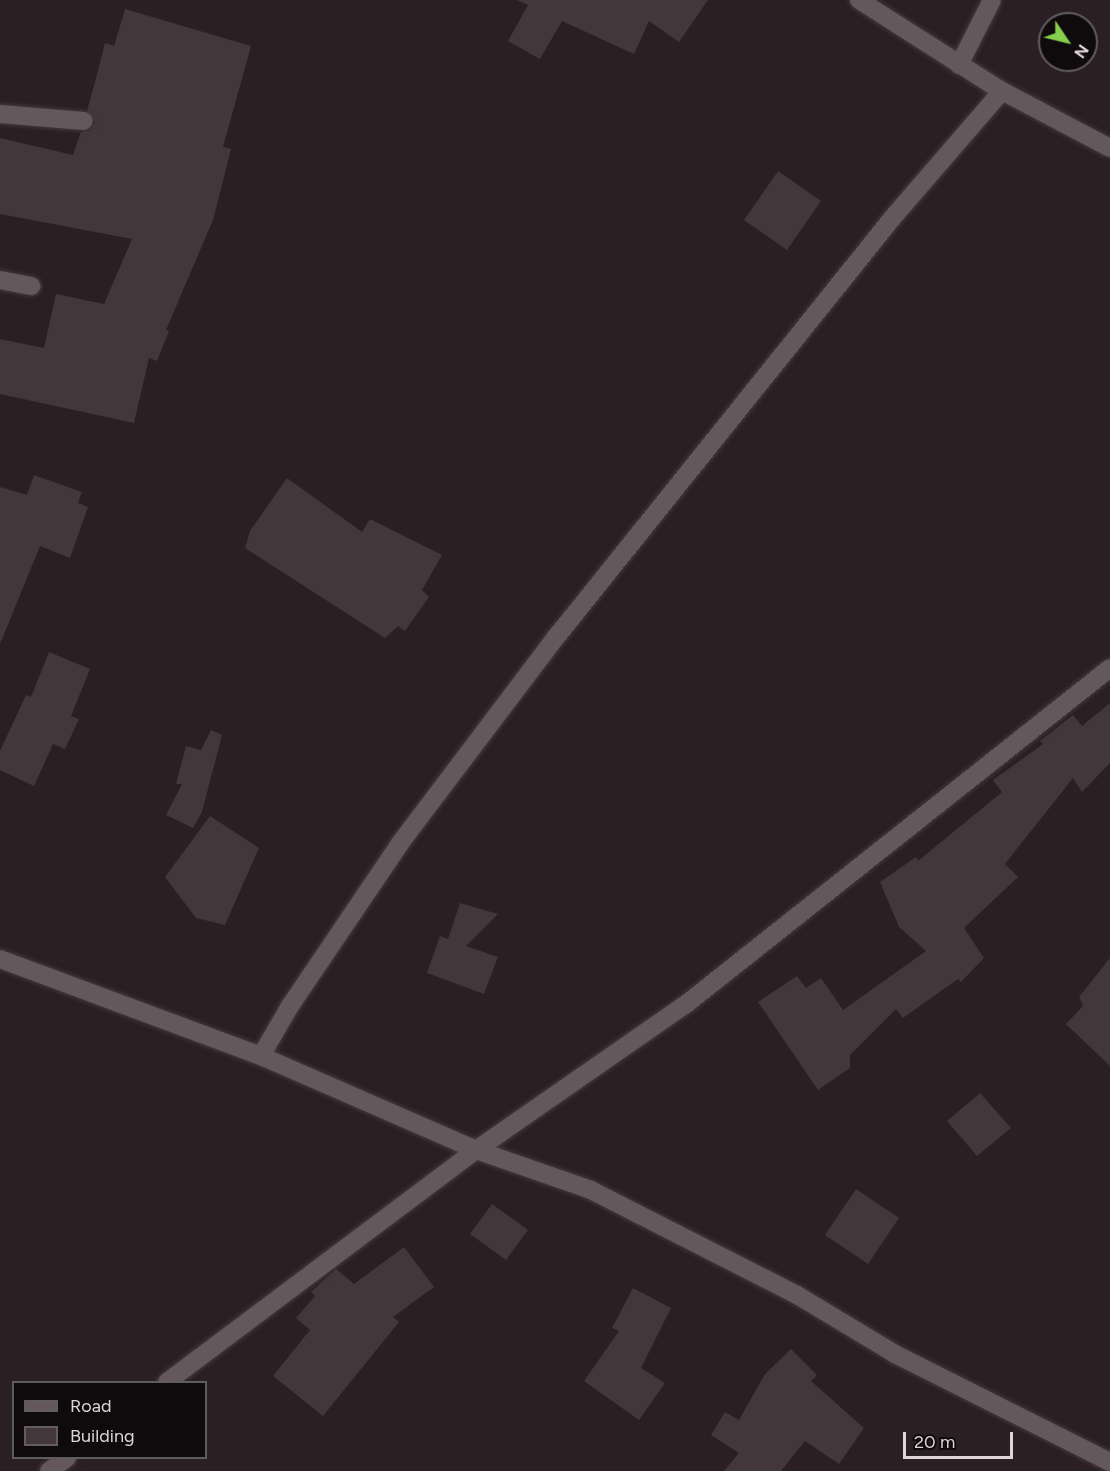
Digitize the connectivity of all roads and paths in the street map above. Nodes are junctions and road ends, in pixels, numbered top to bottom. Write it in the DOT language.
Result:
graph roads {
  1 [pos="859,0"];
  2 [pos="992,0"];
  3 [pos="959,65"];
  4 [pos="1002,91"];
  5 [pos="0,114"];
  6 [pos="84,121"];
  7 [pos="1110,148"];
  8 [pos="0,280"];
  9 [pos="31,286"];
  10 [pos="1110,668"];
  11 [pos="0,959"];
  12 [pos="261,1056"];
  13 [pos="476,1150"];
  14 [pos="170,1381"];
  15 [pos="66,1459"];
  16 [pos="1110,1462"];
  17 [pos="50,1471"];
  1 -- 3 [label="street"];
  2 -- 3 [label="street"];
  3 -- 4 [label="street"];
  4 -- 7 [label="street"];
  4 -- 12 [label="street"];
  5 -- 6 [label="street"];
  8 -- 9 [label="street"];
  10 -- 13 [label="street"];
  11 -- 12 [label="street"];
  12 -- 13 [label="street"];
  13 -- 14 [label="street"];
  13 -- 16 [label="street"];
  15 -- 17 [label="street"];
}
